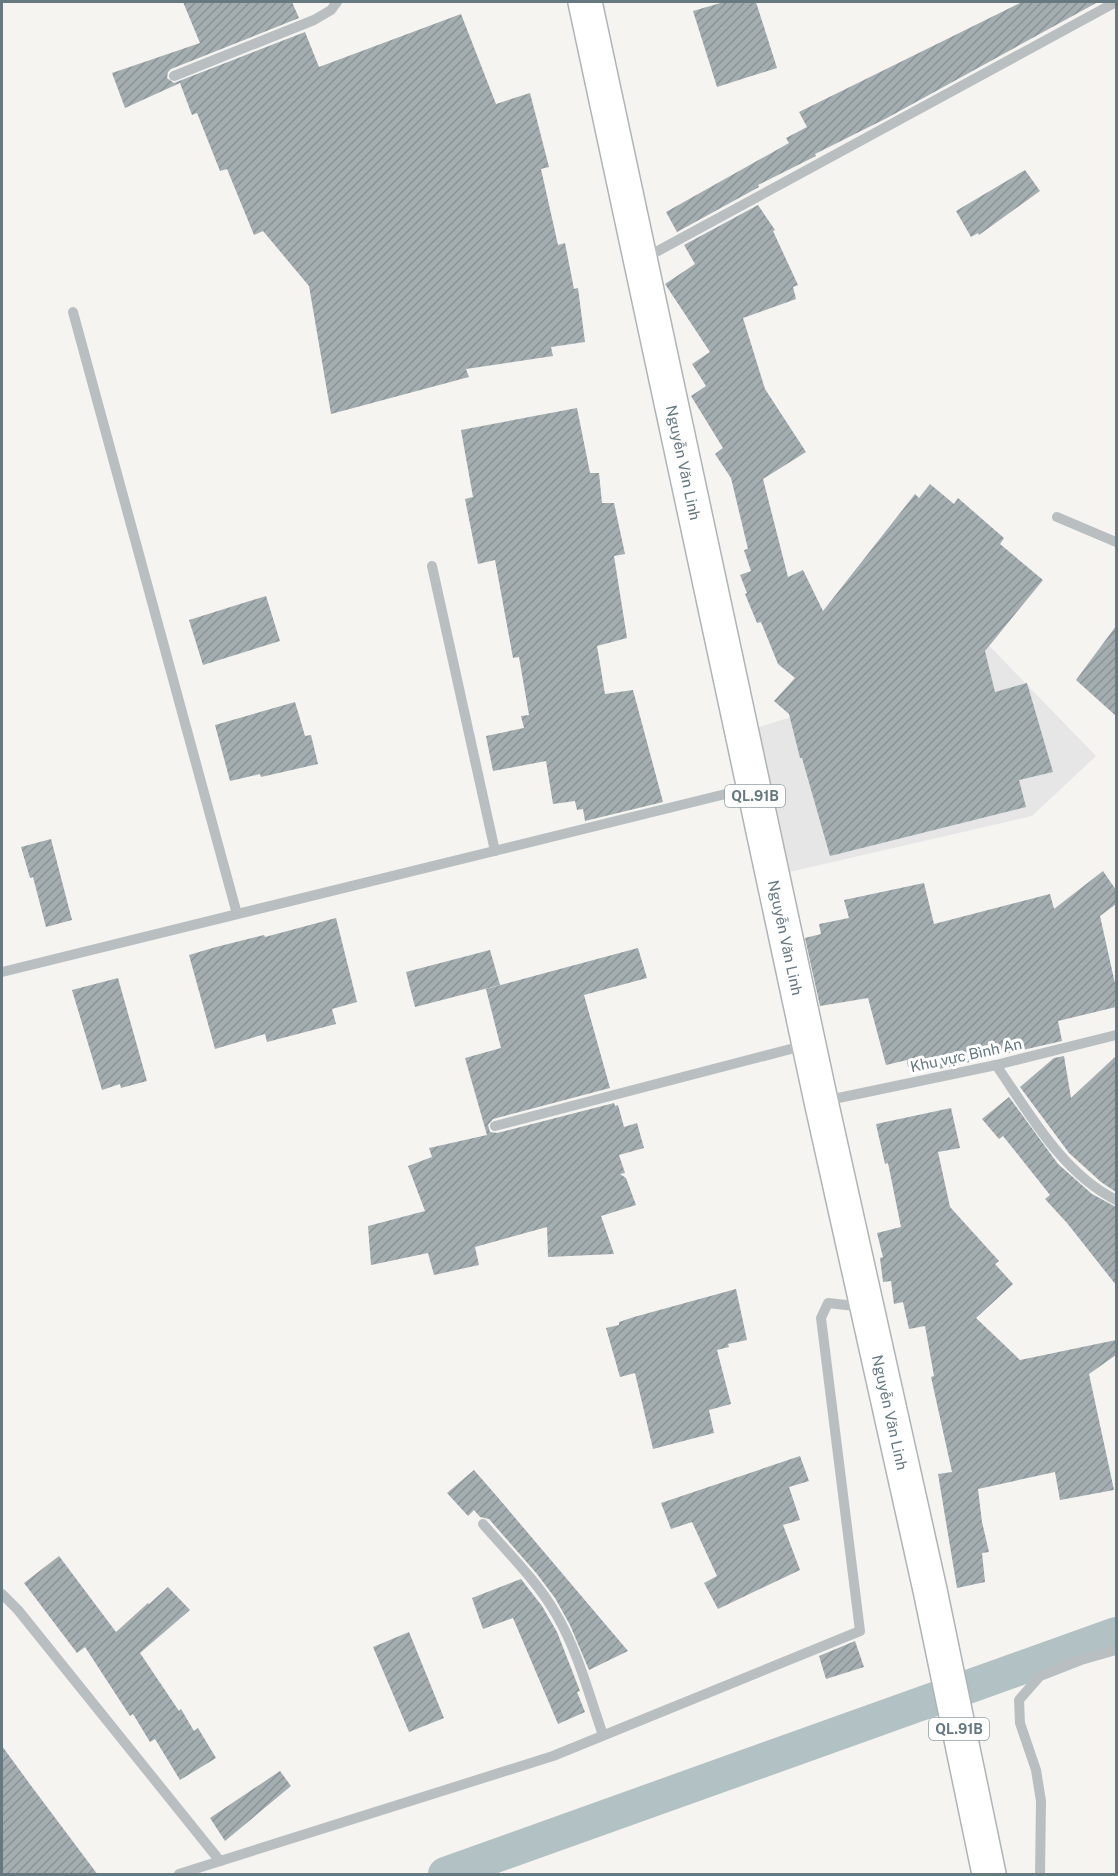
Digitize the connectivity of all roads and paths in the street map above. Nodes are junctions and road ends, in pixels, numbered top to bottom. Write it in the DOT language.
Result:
graph roads {
  1 [pos="337,2"];
  2 [pos="585,2"];
  3 [pos="1116,2"];
  4 [pos="174,76"];
  5 [pos="639,261"];
  6 [pos="73,312"];
  7 [pos="1057,517"];
  8 [pos="1116,542"];
  9 [pos="432,566"];
  10 [pos="753,788"];
  11 [pos="495,851"];
  12 [pos="237,914"];
  13 [pos="2,972"];
  14 [pos="1116,1035"];
  15 [pos="809,1045"];
  16 [pos="996,1065"];
  17 [pos="821,1101"];
  18 [pos="495,1126"];
  19 [pos="1116,1200"];
  20 [pos="868,1308"];
  21 [pos="483,1524"];
  22 [pos="2,1594"];
  23 [pos="1116,1650"];
  24 [pos="603,1736"];
  25 [pos="220,1861"];
  26 [pos="988,1871"];
  27 [pos="179,1875"];
  28 [pos="1041,1875"];
  1 -- 4 [label="street"];
  2 -- 5 [label="highway, Nguyễn Văn Linh / QL.91B"];
  3 -- 5 [label="street"];
  5 -- 10 [label="highway, Nguyễn Văn Linh / QL.91B"];
  6 -- 12 [label="street"];
  7 -- 8 [label="street"];
  9 -- 11 [label="street"];
  10 -- 11 [label="street"];
  10 -- 15 [label="highway, Nguyễn Văn Linh / QL.91B"];
  11 -- 12 [label="street"];
  12 -- 13 [label="street"];
  14 -- 16 [label="street, Khu vực Bình An"];
  15 -- 17 [label="highway, Nguyễn Văn Linh / QL.91B"];
  15 -- 18 [label="street"];
  16 -- 17 [label="street, Khu vực Bình An"];
  16 -- 19 [label="street"];
  17 -- 20 [label="highway, Nguyễn Văn Linh / QL.91B"];
  20 -- 24 [label="street"];
  20 -- 26 [label="highway, Nguyễn Văn Linh / QL.91B"];
  21 -- 24 [label="street"];
  22 -- 25 [label="street"];
  23 -- 28 [label="street"];
  24 -- 25 [label="street"];
  25 -- 27 [label="street"];
}
